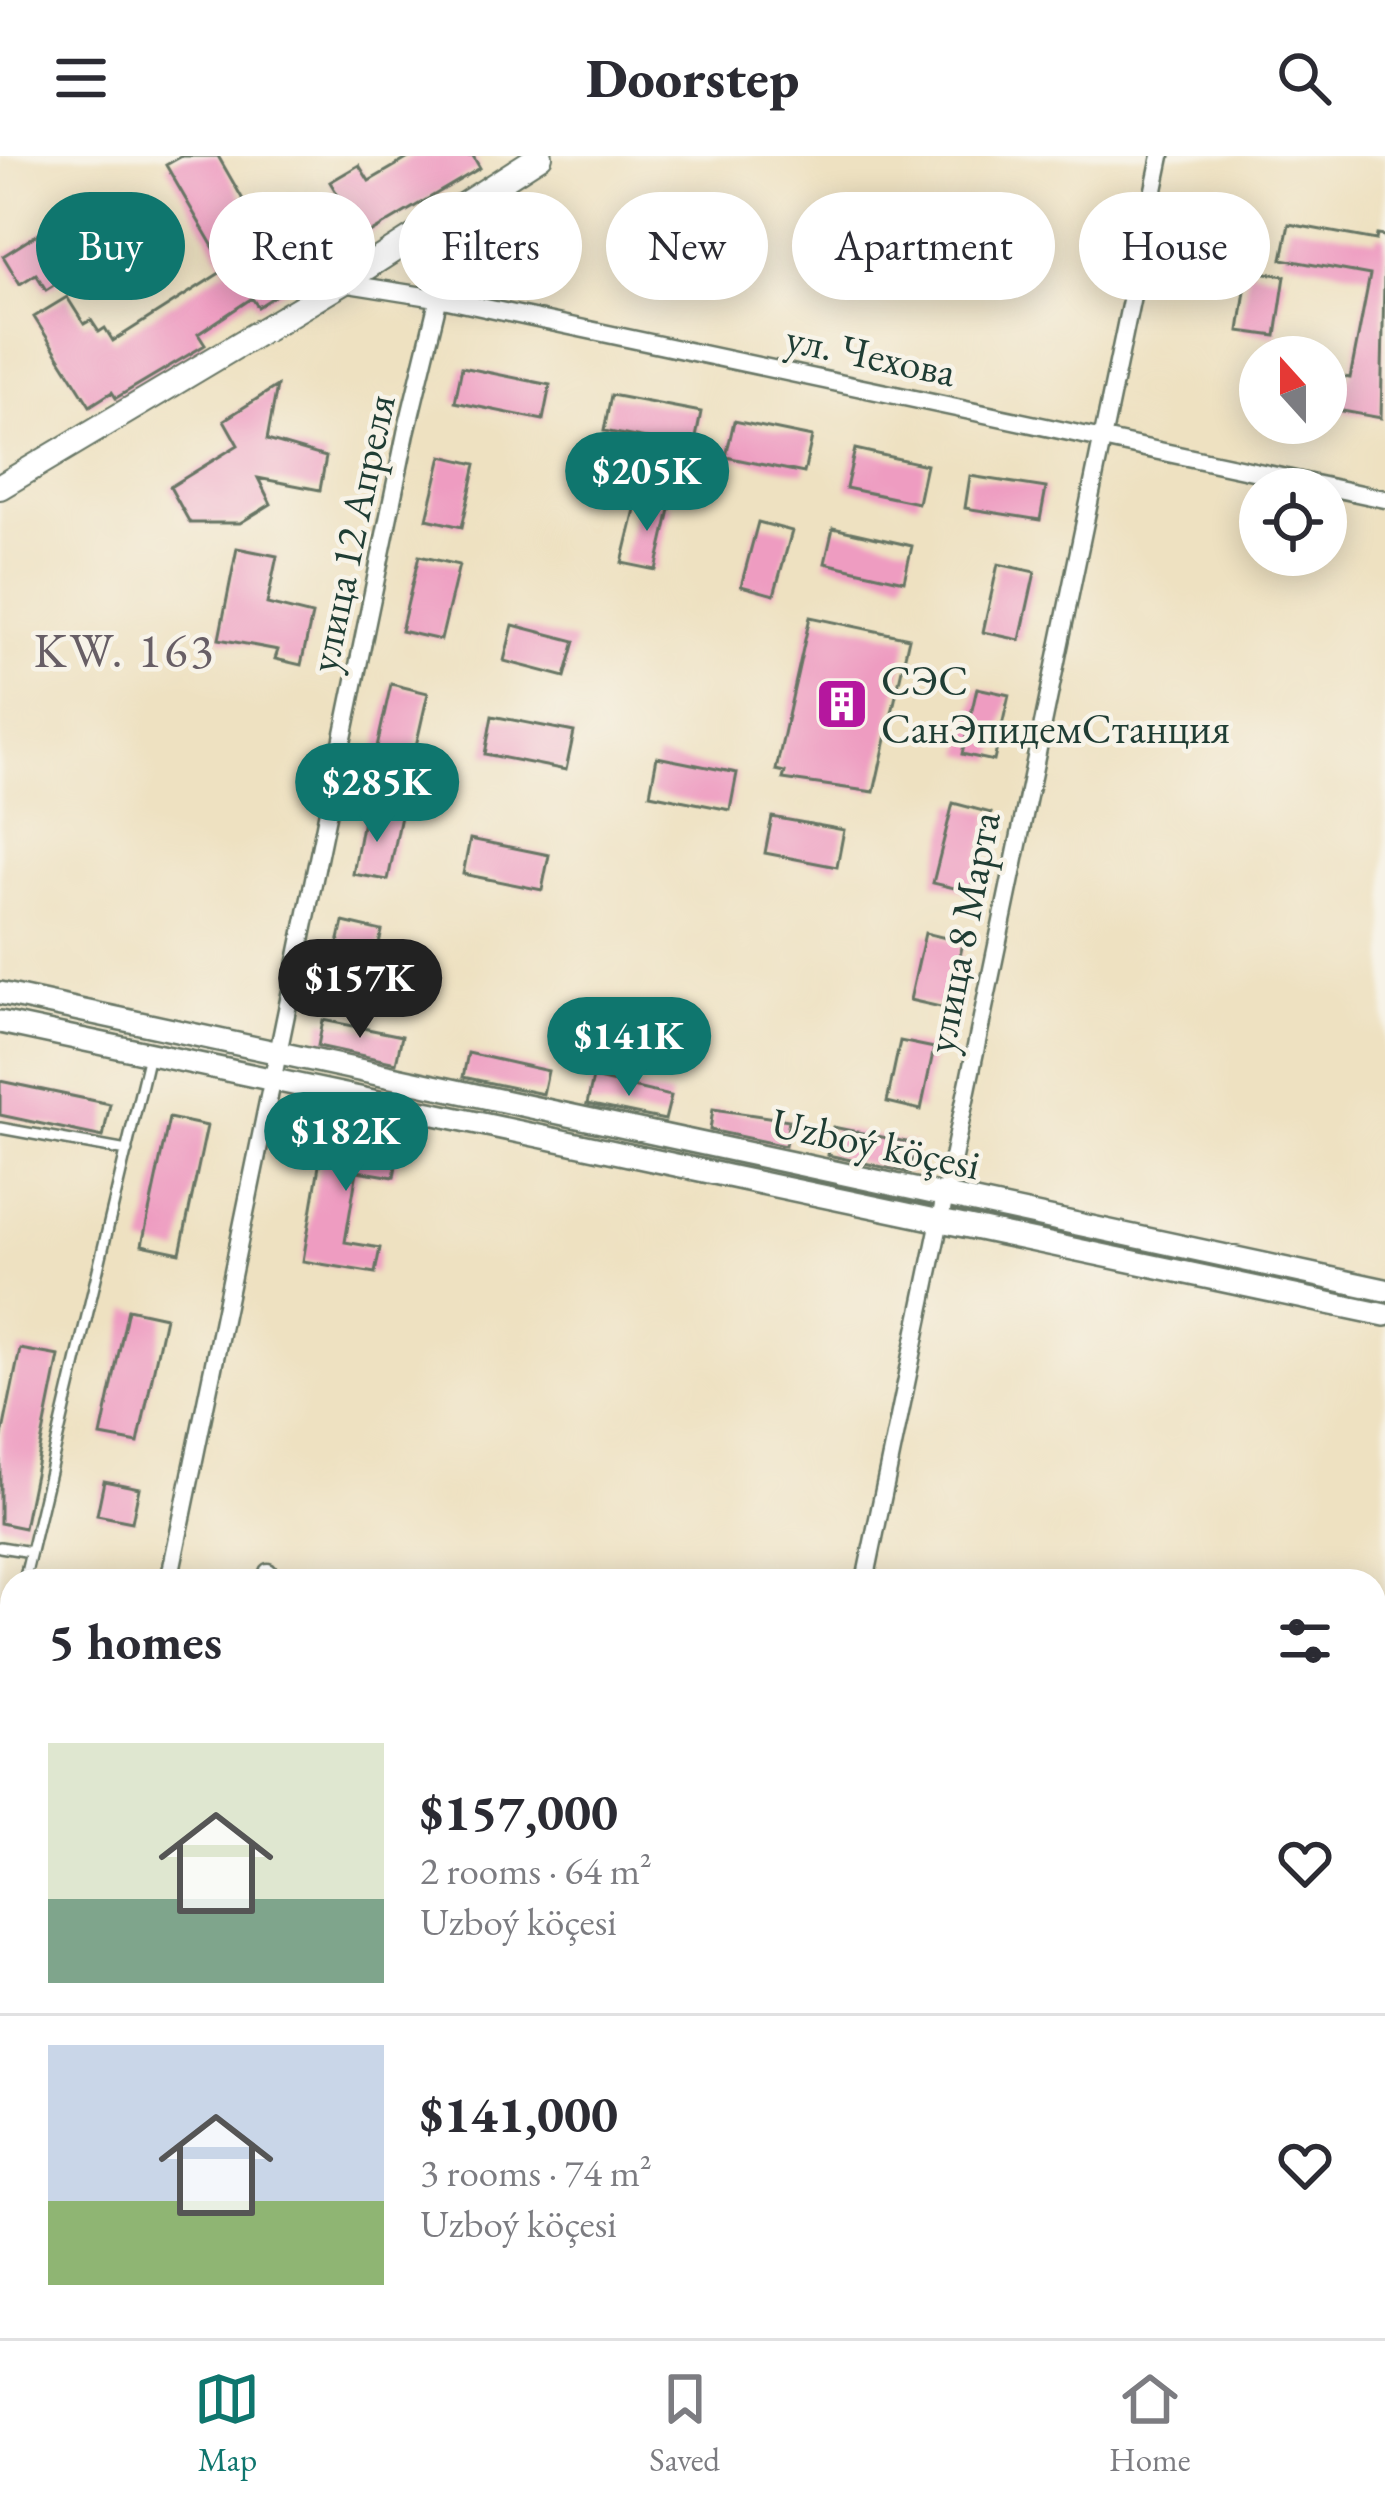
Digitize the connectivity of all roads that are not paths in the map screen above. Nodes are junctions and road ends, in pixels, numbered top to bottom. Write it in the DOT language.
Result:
graph roads {
  1 [pos="1160,156"];
  2 [pos="528,159"];
  3 [pos="481,192"];
  4 [pos="314,300"];
  5 [pos="442,300"];
  6 [pos="452,300"];
  7 [pos="1098,439"];
  8 [pos="0,487"];
  9 [pos="1385,499"];
  10 [pos="0,993"];
  11 [pos="0,1022"];
  12 [pos="280,1051"];
  13 [pos="149,1055"];
  14 [pos="275,1078"];
  15 [pos="0,1128"];
  16 [pos="127,1150"];
  17 [pos="942,1209"];
  18 [pos="1385,1290"];
  19 [pos="1385,1316"];
  20 [pos="0,1547"];
  21 [pos="31,1552"];
  22 [pos="27,1569"];
  23 [pos="172,1569"];
  24 [pos="867,1569"];
  1 -- 7 [label="street, улица 8 Марта"];
  2 -- 3 [label="main road"];
  4 -- 8 [label="main road"];
  5 -- 12 [label="street, улица 12 Апреля"];
  6 -- 7 [label="street, ул. Чехова"];
  7 -- 9 [label="street, ул. Чехова"];
  7 -- 17 [label="street, улица 8 Марта"];
  10 -- 12 [label="street, Uzboý köçesi"];
  11 -- 13 [label="street, Uzboý köçesi"];
  12 -- 14 [label="street, улица 12 Апреля"];
  12 -- 17 [label="street, Uzboý köçesi"];
  13 -- 14 [label="street, Uzboý köçesi"];
  13 -- 16 [label="lane"];
  14 -- 17 [label="street, Uzboý köçesi"];
  14 -- 23 [label="street, улица 12 Апреля"];
  15 -- 16 [label="lane"];
  16 -- 21 [label="lane"];
  17 -- 18 [label="street, Uzboý köçesi"];
  17 -- 19 [label="street, Uzboý köçesi"];
  17 -- 24 [label="street, улица 8 Марта"];
  20 -- 21 [label="lane"];
  21 -- 22 [label="lane"];
}
